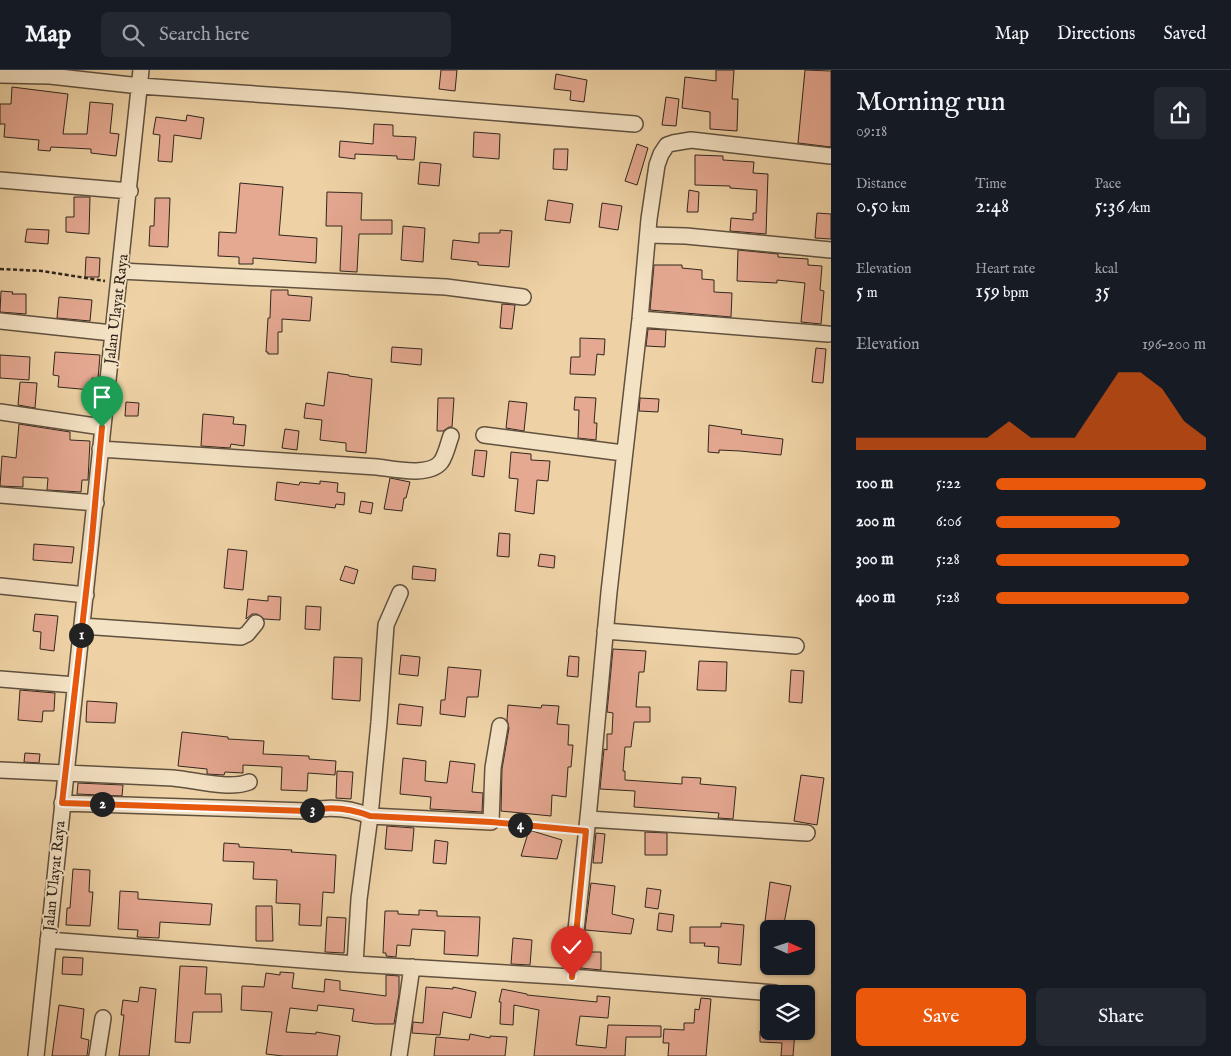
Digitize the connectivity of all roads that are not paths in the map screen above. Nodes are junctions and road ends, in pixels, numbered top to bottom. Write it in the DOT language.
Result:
graph roads {
  1 [pos="142,70"];
  2 [pos="0,75"];
  3 [pos="140,86"];
  4 [pos="635,124"];
  5 [pos="831,156"];
  6 [pos="0,180"];
  7 [pos="130,192"];
  8 [pos="649,236"];
  9 [pos="831,250"];
  10 [pos="120,277"];
  11 [pos="523,297"];
  12 [pos="640,319"];
  13 [pos="0,320"];
  14 [pos="112,333"];
  15 [pos="828,334"];
  16 [pos="0,412"];
  17 [pos="102,427"];
  18 [pos="451,436"];
  19 [pos="484,436"];
  20 [pos="100,449"];
  21 [pos="623,454"];
  22 [pos="0,495"];
  23 [pos="96,503"];
  24 [pos="0,586"];
  25 [pos="400,594"];
  26 [pos="86,595"];
  27 [pos="256,624"];
  28 [pos="82,626"];
  29 [pos="605,632"];
  30 [pos="796,646"];
  31 [pos="0,679"];
  32 [pos="76,685"];
  33 [pos="500,726"];
  34 [pos="0,770"];
  35 [pos="65,774"];
  36 [pos="249,782"];
  37 [pos="62,803"];
  38 [pos="370,816"];
  39 [pos="587,825"];
  40 [pos="806,833"];
  41 [pos="48,940"];
  42 [pos="355,964"];
  43 [pos="412,967"];
  44 [pos="572,977"];
  45 [pos="760,992"];
  46 [pos="103,1018"];
  47 [pos="36,1056"];
  48 [pos="96,1056"];
  49 [pos="399,1056"];
  1 -- 3 [label="street, Jalan Ulayat Raya"];
  2 -- 3 [label="street"];
  3 -- 4 [label="street"];
  3 -- 7 [label="street, Jalan Ulayat Raya"];
  5 -- 8 [label="street"];
  6 -- 7 [label="street"];
  7 -- 10 [label="street, Jalan Ulayat Raya"];
  8 -- 9 [label="street"];
  8 -- 12 [label="street"];
  10 -- 11 [label="street"];
  10 -- 14 [label="street, Jalan Ulayat Raya"];
  12 -- 15 [label="street"];
  12 -- 21 [label="street"];
  13 -- 14 [label="street"];
  14 -- 17 [label="street, Jalan Ulayat Raya"];
  16 -- 17 [label="street"];
  17 -- 20 [label="street, Jalan Ulayat Raya"];
  18 -- 20 [label="street"];
  19 -- 21 [label="street"];
  20 -- 23 [label="street, Jalan Ulayat Raya"];
  21 -- 29 [label="street"];
  22 -- 23 [label="street"];
  23 -- 26 [label="street, Jalan Ulayat Raya"];
  24 -- 26 [label="street"];
  25 -- 38 [label="street"];
  26 -- 28 [label="street, Jalan Ulayat Raya"];
  27 -- 28 [label="street"];
  28 -- 32 [label="street, Jalan Ulayat Raya"];
  29 -- 30 [label="street"];
  29 -- 39 [label="street"];
  31 -- 32 [label="street"];
  32 -- 35 [label="street, Jalan Ulayat Raya"];
  33 -- 38 [label="street"];
  34 -- 35 [label="street"];
  35 -- 36 [label="street"];
  35 -- 37 [label="street, Jalan Ulayat Raya"];
  37 -- 38 [label="street"];
  37 -- 41 [label="street, Jalan Ulayat Raya"];
  38 -- 42 [label="street"];
  39 -- 40 [label="street"];
  39 -- 44 [label="street"];
  41 -- 42 [label="street"];
  41 -- 47 [label="street, Jalan Ulayat Raya"];
  42 -- 43 [label="street"];
  43 -- 44 [label="street"];
  43 -- 49 [label="street"];
  44 -- 45 [label="street"];
  46 -- 48 [label="street"];
}
